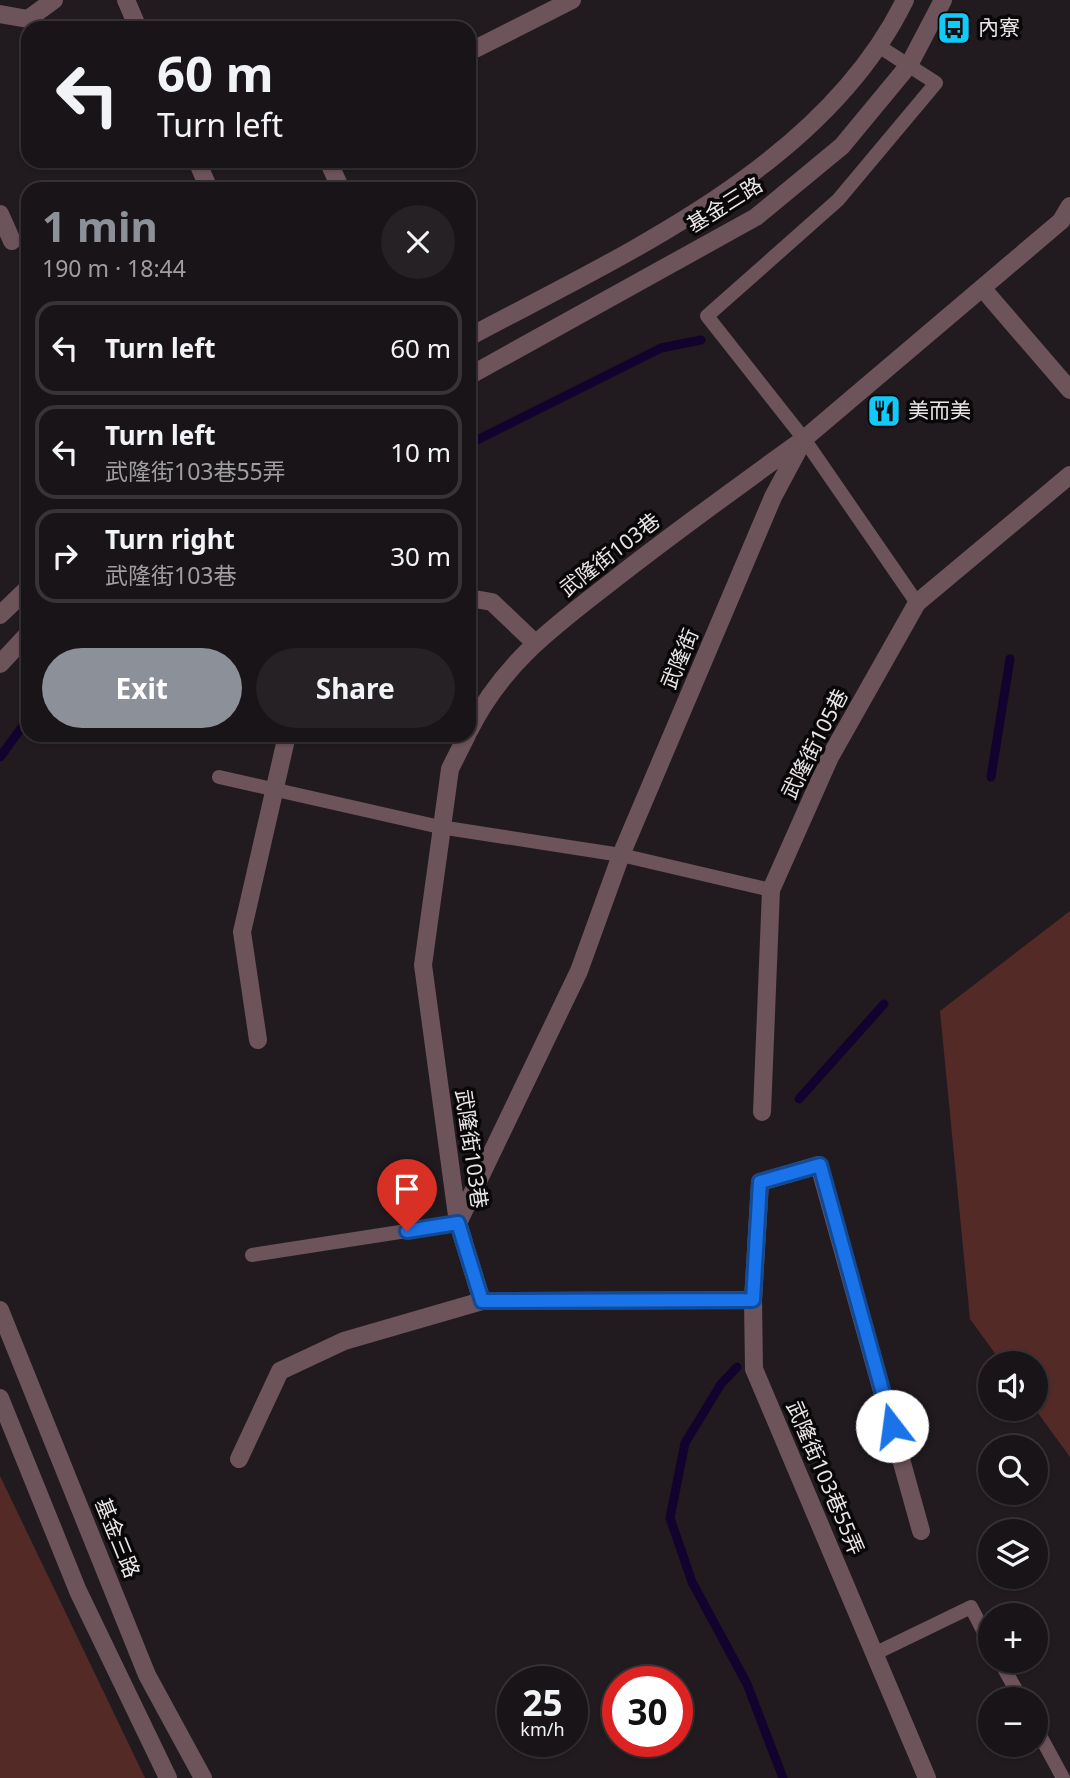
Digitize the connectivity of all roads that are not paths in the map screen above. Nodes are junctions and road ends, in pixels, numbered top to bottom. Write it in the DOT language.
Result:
graph roads {
  1 [pos="54,0"];
  2 [pos="126,0"];
  3 [pos="572,0"];
  4 [pos="905,0"];
  5 [pos="943,0"];
  6 [pos="0,14"];
  7 [pos="135,21"];
  8 [pos="880,47"];
  9 [pos="476,48"];
  10 [pos="909,65"];
  11 [pos="1070,206"];
  12 [pos="0,214"];
  13 [pos="13,241"];
  14 [pos="983,289"];
  15 [pos="476,333"];
  16 [pos="476,372"];
  17 [pos="1070,390"];
  18 [pos="804,439"];
  19 [pos="1070,475"];
  20 [pos="21,595"];
  21 [pos="476,599"];
  22 [pos="917,603"];
  23 [pos="0,615"];
  24 [pos="21,642"];
  25 [pos="534,642"];
  26 [pos="0,664"];
  27 [pos="476,718"];
  28 [pos="284,742"];
  29 [pos="464,742"];
  30 [pos="219,777"];
  31 [pos="274,789"];
  32 [pos="440,827"];
  33 [pos="621,855"];
  34 [pos="771,890"];
  35 [pos="258,1040"];
  36 [pos="762,1112"];
  37 [pos="458,1223"];
  38 [pos="252,1255"];
  39 [pos="753,1300"];
  40 [pos="482,1301"];
  41 [pos="0,1310"];
  42 [pos="0,1398"];
  43 [pos="239,1459"];
  44 [pos="921,1531"];
  45 [pos="978,1621"];
  46 [pos="874,1654"];
  47 [pos="1048,1750"];
  48 [pos="168,1778"];
  49 [pos="203,1778"];
  50 [pos="927,1778"];
  51 [pos="1063,1778"];
  1 -- 6 [label="street"];
  2 -- 7 [label="street"];
  3 -- 9 [label="street"];
  4 -- 8 [label="street, 基金三路"];
  5 -- 10 [label="street, 基金三路"];
  8 -- 10 [label="lane"];
  8 -- 15 [label="street, 基金三路"];
  10 -- 16 [label="street, 基金三路"];
  10 -- 18 [label="lane"];
  11 -- 14 [label="street, 武隆街"];
  12 -- 13 [label="street"];
  14 -- 17 [label="street"];
  14 -- 18 [label="street, 武隆街"];
  18 -- 22 [label="lane"];
  18 -- 25 [label="street, 武隆街103巷"];
  18 -- 33 [label="street, 武隆街"];
  19 -- 22 [label="street, 武隆街105巷"];
  20 -- 23 [label="street"];
  21 -- 25 [label="street"];
  22 -- 34 [label="street, 武隆街105巷"];
  24 -- 26 [label="street"];
  25 -- 27 [label="street, 武隆街103巷"];
  28 -- 31 [label="street"];
  29 -- 32 [label="street, 武隆街103巷"];
  30 -- 31 [label="lane"];
  31 -- 32 [label="lane"];
  31 -- 35 [label="street"];
  32 -- 33 [label="lane"];
  32 -- 37 [label="street, 武隆街103巷"];
  33 -- 34 [label="lane"];
  33 -- 37 [label="street, 武隆街"];
  34 -- 36 [label="street, 武隆街105巷"];
  37 -- 38 [label="lane"];
  37 -- 40 [label="street, 武隆街103巷"];
  39 -- 40 [label="street"];
  39 -- 44 [label="street, 武隆街103巷55弄"];
  39 -- 46 [label="street, 武隆街103巷55弄"];
  40 -- 43 [label="street"];
  41 -- 49 [label="street, 基金三路"];
  42 -- 48 [label="street"];
  45 -- 46 [label="lane"];
  46 -- 50 [label="street, 武隆街103巷55弄"];
  47 -- 51 [label="lane"];
}
